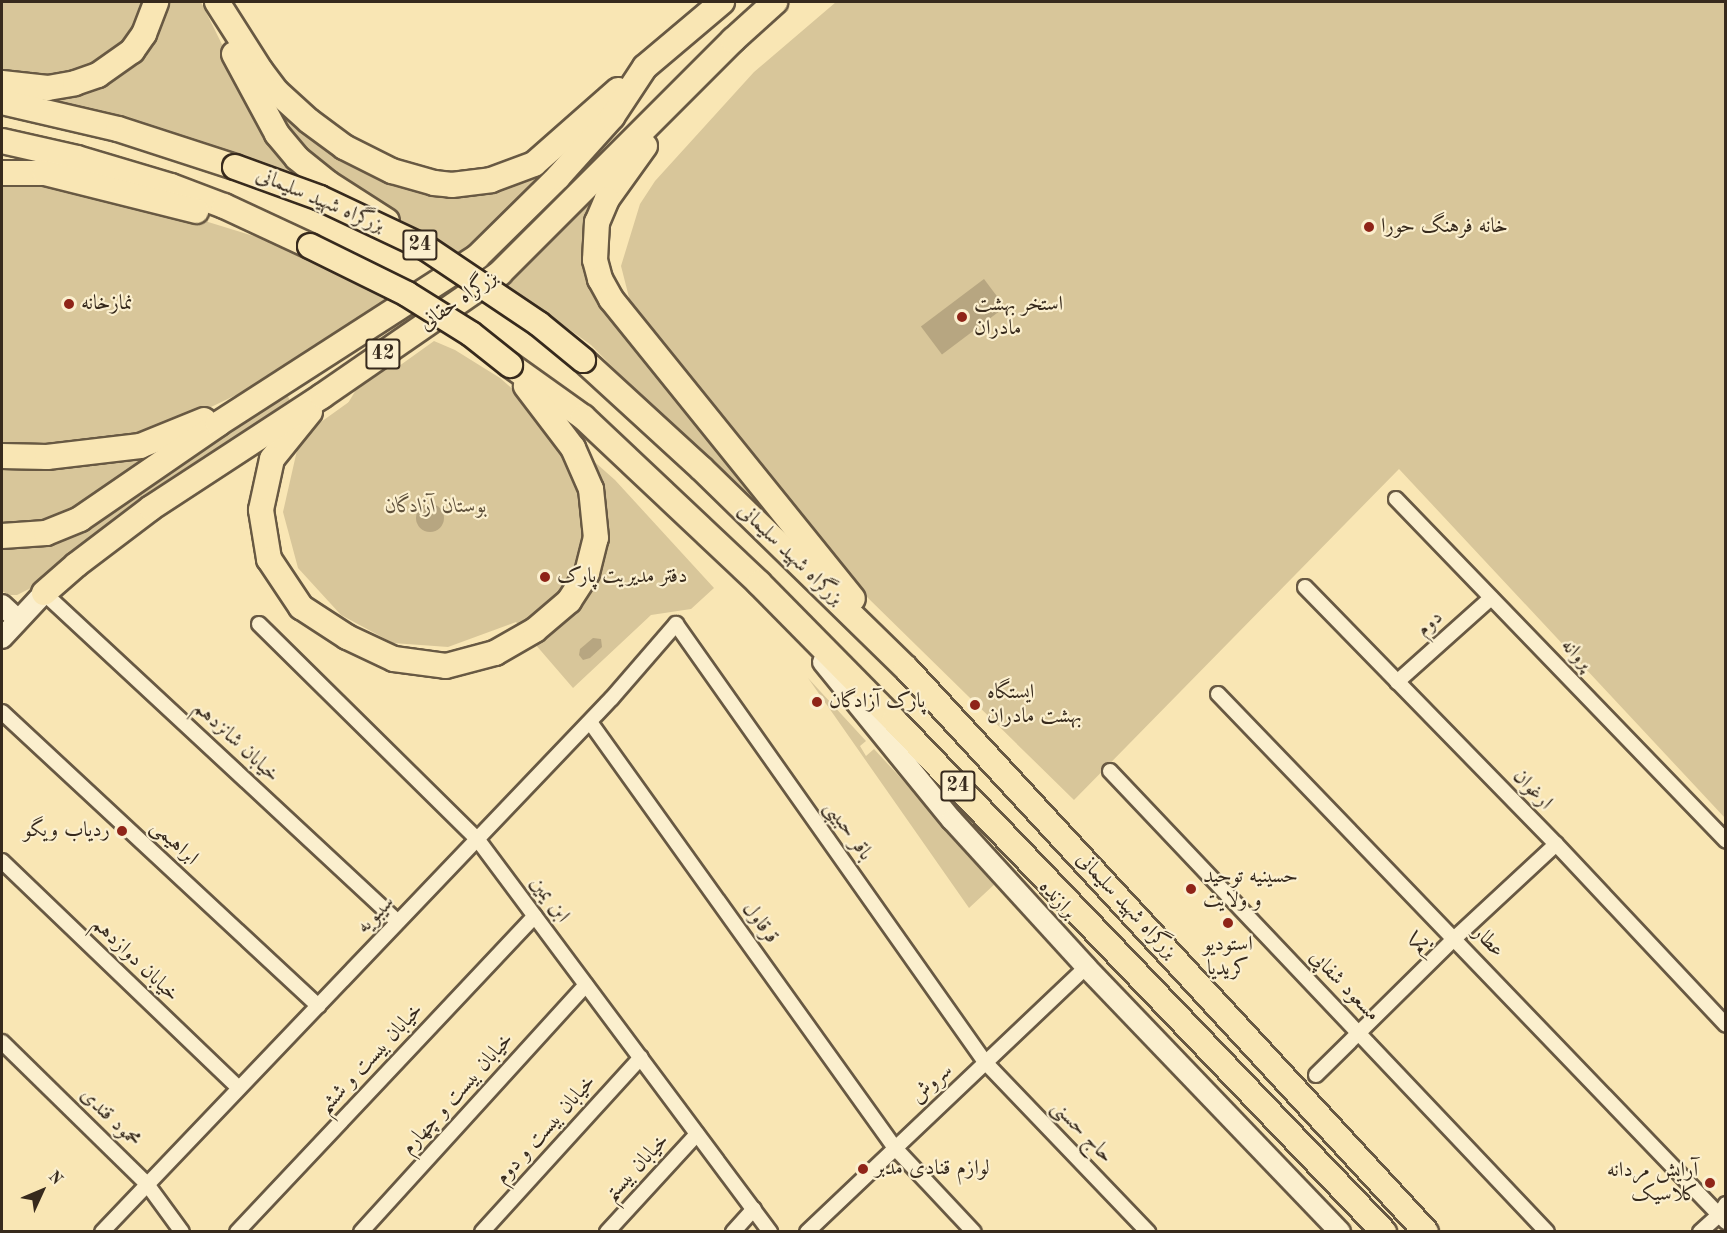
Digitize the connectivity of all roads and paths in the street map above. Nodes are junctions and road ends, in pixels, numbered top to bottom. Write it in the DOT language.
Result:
graph roads {
  1 [pos="156,2"];
  2 [pos="215,2"];
  3 [pos="722,2"];
  4 [pos="775,2"];
  5 [pos="645,68"];
  6 [pos="694,82"];
  7 [pos="2,83"];
  8 [pos="2,102"];
  9 [pos="2,141"];
  10 [pos="2,165"];
  11 [pos="2,173"];
  12 [pos="45,173"];
  13 [pos="310,246"];
  14 [pos="426,248"];
  15 [pos="510,365"];
  16 [pos="267,392"];
  17 [pos="322,396"];
  18 [pos="2,456"];
  19 [pos="1396,499"];
  20 [pos="2,536"];
  21 [pos="759,583"];
  22 [pos="1305,587"];
  23 [pos="44,593"];
  24 [pos="1491,598"];
  25 [pos="2,605"];
  26 [pos="17,619"];
  27 [pos="259,624"];
  28 [pos="676,624"];
  29 [pos="2,638"];
  30 [pos="906,668"];
  31 [pos="1397,682"];
  32 [pos="1218,694"];
  33 [pos="2,712"];
  34 [pos="590,722"];
  35 [pos="1110,771"];
  36 [pos="478,840"];
  37 [pos="1725,841"];
  38 [pos="1556,844"];
  39 [pos="2,861"];
  40 [pos="535,916"];
  41 [pos="398,922"];
  42 [pos="1455,938"];
  43 [pos="1086,967"];
  44 [pos="586,985"];
  45 [pos="318,1006"];
  46 [pos="1725,1025"];
  47 [pos="1360,1032"];
  48 [pos="2,1042"];
  49 [pos="641,1058"];
  50 [pos="985,1062"];
  51 [pos="1316,1075"];
  52 [pos="239,1088"];
  53 [pos="697,1134"];
  54 [pos="895,1148"];
  55 [pos="147,1184"];
  56 [pos="754,1209"];
  57 [pos="1723,1214"];
  58 [pos="1426,1230"];
  59 [pos="102,1232"];
  60 [pos="182,1232"];
  61 [pos="237,1232"];
  62 [pos="361,1232"];
  63 [pos="482,1232"];
  64 [pos="607,1232"];
  65 [pos="733,1232"];
  66 [pos="770,1232"];
  67 [pos="807,1232"];
  68 [pos="974,1232"];
  69 [pos="1148,1232"];
  70 [pos="1340,1232"];
  71 [pos="1384,1232"];
  72 [pos="1547,1232"];
  73 [pos="1700,1232"];
  1 -- 7 [label="highway"];
  2 -- 5 [label="highway"];
  2 -- 14 [label="highway"];
  3 -- 5 [label="highway, بزرگراه حقانی / 42"];
  4 -- 6 [label="highway, بزرگراه حقانی / 42"];
  5 -- 16 [label="highway, بزرگراه حقانی / 42"];
  6 -- 17 [label="highway, بزرگراه حقانی / 42"];
  6 -- 30 [label="highway"];
  8 -- 14 [label="highway, بزرگراه شهید سلیمانی / 24, bridge"];
  9 -- 13 [label="highway, بزرگراه شهید سلیمانی / 24"];
  10 -- 12 [label="highway"];
  11 -- 12 [label="highway"];
  12 -- 13 [label="highway"];
  13 -- 15 [label="highway, بزرگراه شهید سلیمانی / 24, bridge"];
  14 -- 30 [label="highway, بزرگراه شهید سلیمانی / 24, bridge"];
  15 -- 17 [label="highway"];
  15 -- 21 [label="highway, بزرگراه شهید سلیمانی / 24"];
  16 -- 18 [label="highway"];
  16 -- 20 [label="highway, بزرگراه حقانی / 42"];
  17 -- 23 [label="highway, بزرگراه حقانی / 42"];
  19 -- 24 [label="street, پروانه"];
  21 -- 43 [label="main road, برازنده"];
  21 -- 71 [label="highway, بزرگراه شهید سلیمانی / 24"];
  22 -- 31 [label="street, ارغوان"];
  23 -- 26 [label="main road"];
  23 -- 41 [label="street, خیابان شانزدهم"];
  24 -- 31 [label="street, دوم"];
  24 -- 37 [label="street, پروانه"];
  25 -- 26 [label="main road"];
  26 -- 29 [label="main road"];
  27 -- 36 [label="street, ابن یمین"];
  28 -- 34 [label="street, سیبویه"];
  28 -- 50 [label="street, باقر حبیبی"];
  30 -- 58 [label="highway, بزرگراه شهید سلیمانی / 24"];
  31 -- 38 [label="street, ارغوان"];
  32 -- 42 [label="street, عطار"];
  33 -- 45 [label="street, ابراهیمی"];
  34 -- 36 [label="street, سیبویه"];
  34 -- 54 [label="street, قرقاول"];
  35 -- 47 [label="street, مسعود شفاپی"];
  36 -- 40 [label="street, ابن یمین"];
  36 -- 41 [label="street, سیبویه"];
  38 -- 42 [label="street, یکم"];
  38 -- 46 [label="street, ارغوان"];
  39 -- 52 [label="street, خیابان دوازدهم"];
  40 -- 44 [label="street, ابن یمین"];
  40 -- 61 [label="street, خیابان بیست و ششم"];
  41 -- 45 [label="street, سیبویه"];
  42 -- 47 [label="street, یکم"];
  42 -- 57 [label="street, عطار"];
  43 -- 50 [label="street, سروش"];
  43 -- 70 [label="main road, برازنده"];
  44 -- 49 [label="street, ابن یمین"];
  44 -- 62 [label="street, خیابان بیست و چهارم"];
  45 -- 52 [label="street, سیبویه"];
  47 -- 51 [label="street, یکم"];
  47 -- 72 [label="street, مسعود شفاپی"];
  48 -- 55 [label="street, محمود قندی"];
  49 -- 53 [label="street, ابن یمین"];
  49 -- 63 [label="street, خیابان بیست و دوم"];
  50 -- 54 [label="street, سروش"];
  50 -- 69 [label="street, حاج حسنی"];
  52 -- 55 [label="street, سیبویه"];
  53 -- 56 [label="street, ابن یمین"];
  53 -- 64 [label="street, خیابان بیستم"];
  54 -- 67 [label="street, سروش"];
  54 -- 68 [label="street, قرقاول"];
  55 -- 59 [label="street, سیبویه"];
  55 -- 60 [label="street, محمود قندی"];
  56 -- 65 [label="street"];
  56 -- 66 [label="street, ابن یمین"];
  57 -- 73 [label="street"];
}
